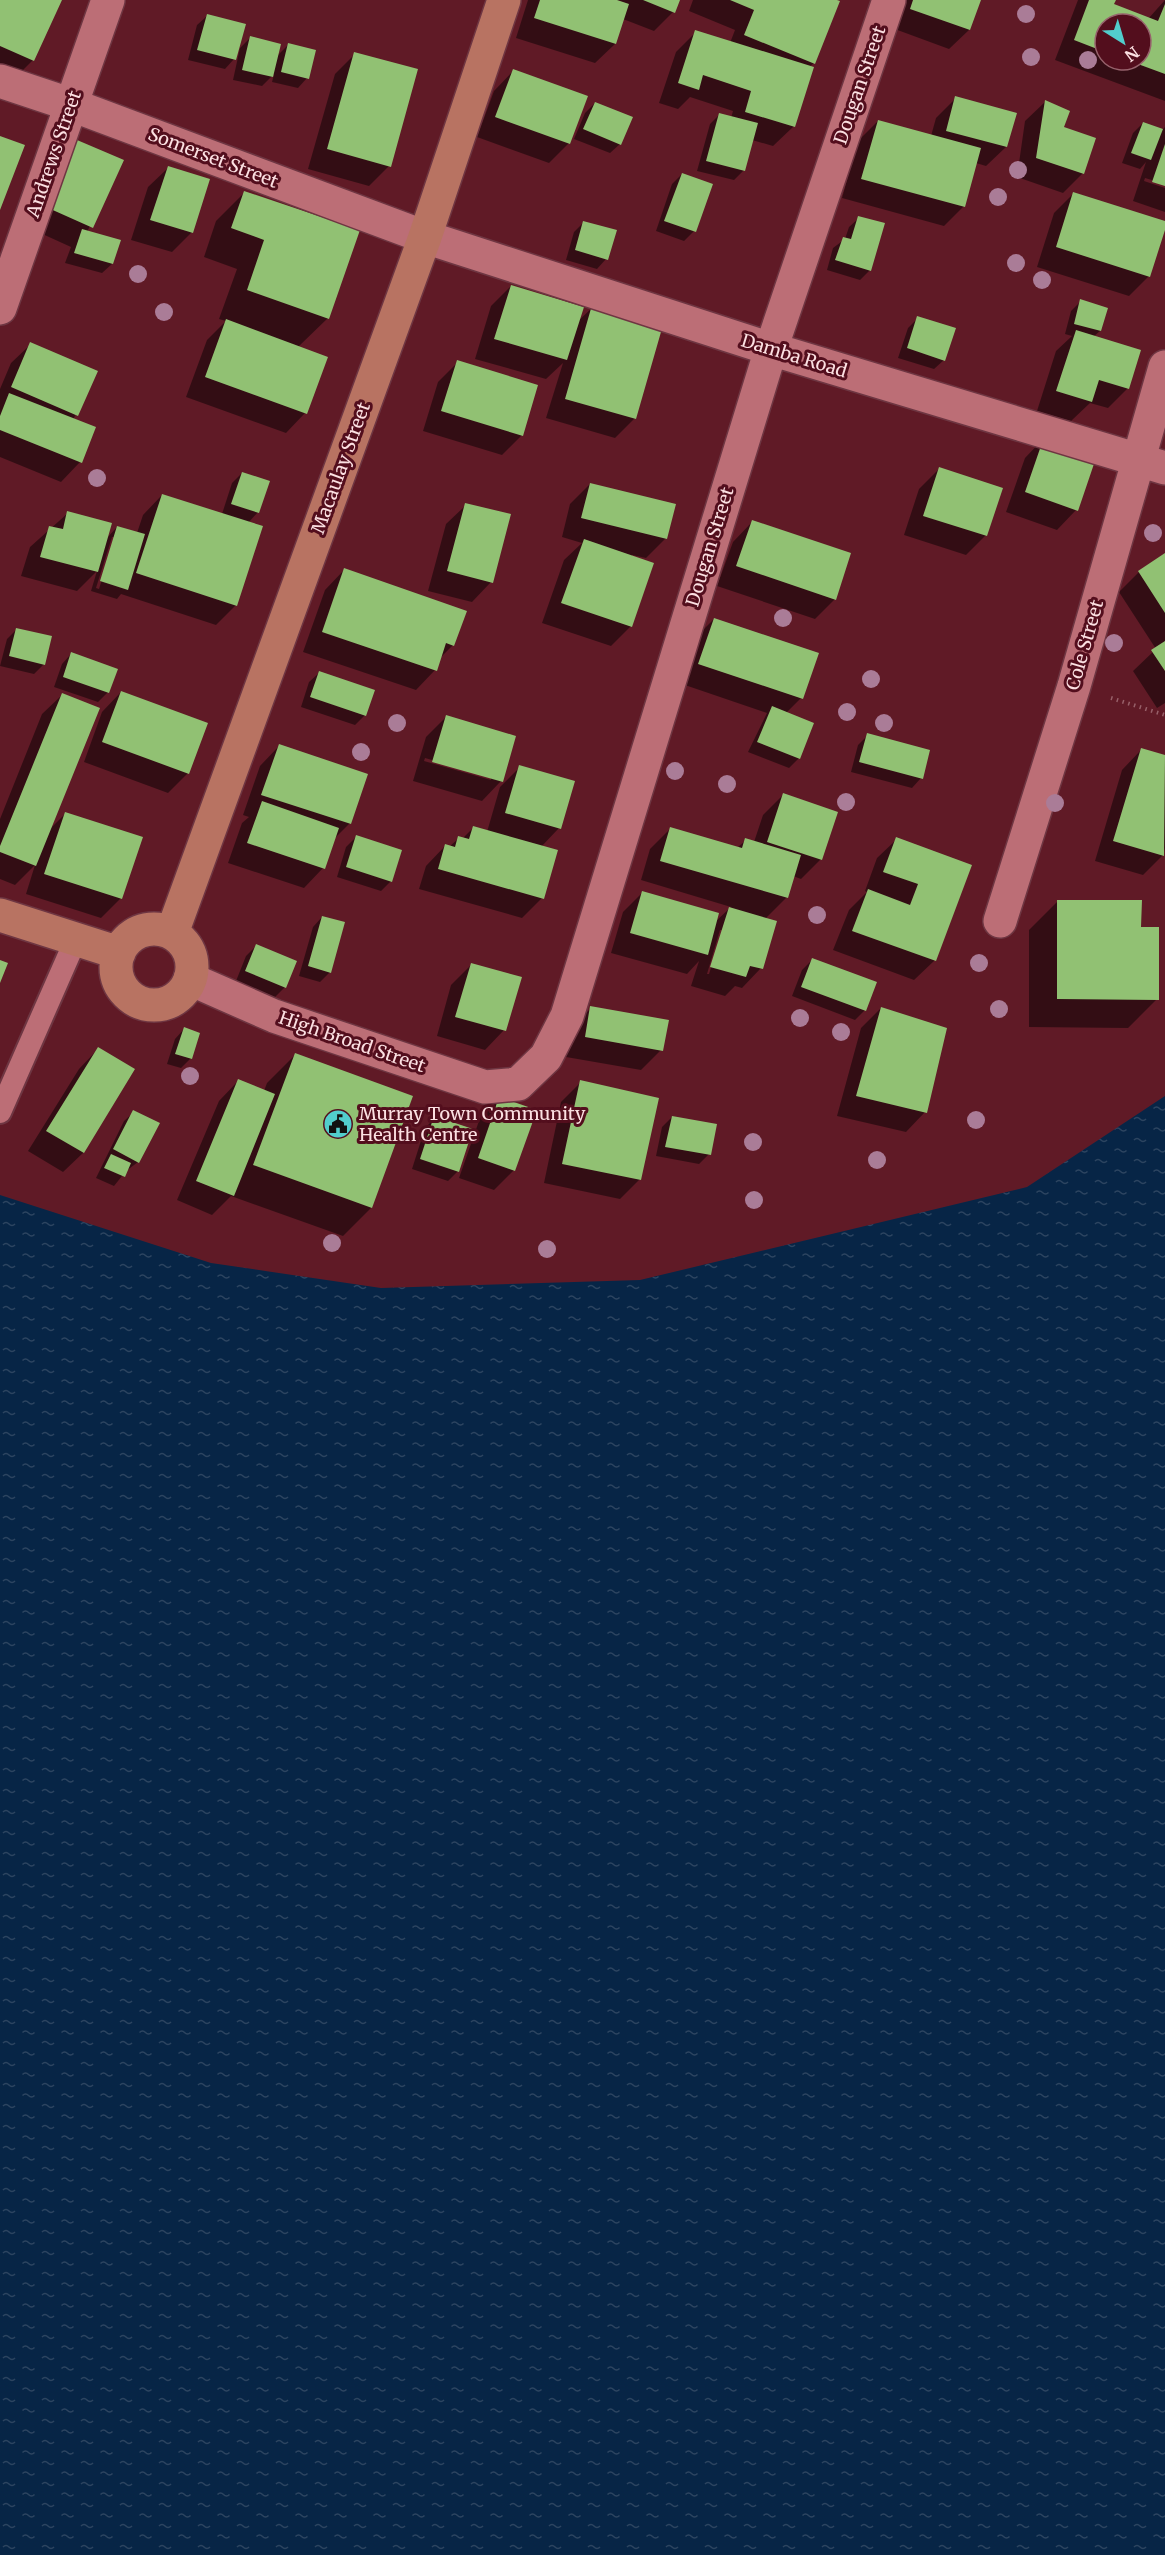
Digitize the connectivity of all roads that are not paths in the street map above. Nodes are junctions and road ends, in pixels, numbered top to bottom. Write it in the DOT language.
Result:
graph roads {
  1 [pos="108,0"];
  2 [pos="504,0"];
  3 [pos="889,0"];
  4 [pos="0,81"];
  5 [pos="72,105"];
  6 [pos="425,237"];
  7 [pos="0,308"];
  8 [pos="771,349"];
  9 [pos="1165,367"];
  10 [pos="1152,465"];
  11 [pos="0,915"];
  12 [pos="1000,921"];
  13 [pos="172,933"];
  14 [pos="76,939"];
  15 [pos="119,953"];
  16 [pos="189,979"];
  17 [pos="518,1084"];
  18 [pos="0,1112"];
  1 -- 5 [label="street, Andrews Street"];
  2 -- 6 [label="street, Macaulay Street"];
  3 -- 8 [label="street, Dougan Street"];
  4 -- 5 [label="street, Somerset Street"];
  5 -- 6 [label="street, Somerset Street"];
  5 -- 7 [label="street, Andrews Street"];
  6 -- 8 [label="street, Damba Road"];
  6 -- 13 [label="street, Macaulay Street"];
  8 -- 10 [label="street, Damba Road"];
  8 -- 17 [label="street, Dougan Street"];
  9 -- 10 [label="street, Cole Street"];
  10 -- 12 [label="street, Cole Street"];
  11 -- 14 [label="street"];
  13 -- 15 [label="street"];
  13 -- 16 [label="street"];
  14 -- 15 [label="street"];
  14 -- 18 [label="lane"];
  15 -- 16 [label="street"];
  16 -- 17 [label="street, High Broad Street"];
}
